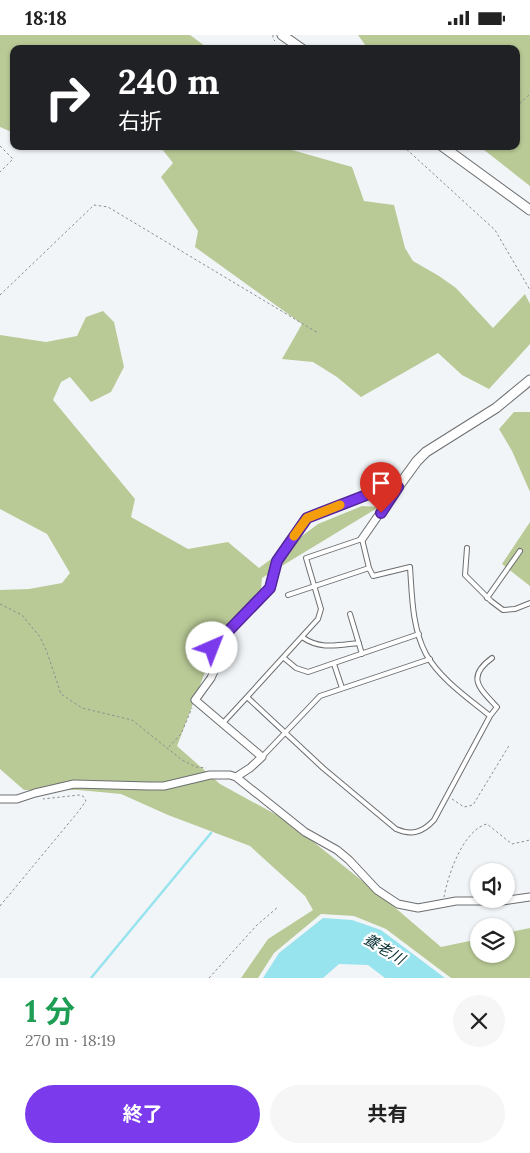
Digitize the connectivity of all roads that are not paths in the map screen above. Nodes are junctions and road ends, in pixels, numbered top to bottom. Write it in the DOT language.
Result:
graph roads {
  1 [pos="282,35"];
  2 [pos="296,45"];
  3 [pos="448,150"];
  4 [pos="530,210"];
  5 [pos="530,380"];
  6 [pos="398,487"];
  7 [pos="362,539"];
  8 [pos="467,548"];
  9 [pos="520,551"];
  10 [pos="369,568"];
  11 [pos="315,586"];
  12 [pos="288,595"];
  13 [pos="487,598"];
  14 [pos="530,603"];
  15 [pos="350,614"];
  16 [pos="419,634"];
  17 [pos="302,637"];
  18 [pos="358,643"];
  19 [pos="362,655"];
  20 [pos="492,657"];
  21 [pos="284,658"];
  22 [pos="430,659"];
  23 [pos="334,664"];
  24 [pos="342,688"];
  25 [pos="247,697"];
  26 [pos="490,716"];
  27 [pos="223,723"];
  28 [pos="285,732"];
  29 [pos="262,757"];
  30 [pos="236,777"];
  31 [pos="0,799"];
  32 [pos="530,897"];
  1 -- 2 [label="street"];
  3 -- 4 [label="street"];
  5 -- 6 [label="street"];
  6 -- 7 [label="street"];
  6 -- 27 [label="street"];
  7 -- 10 [label="lane"];
  7 -- 11 [label="lane"];
  8 -- 13 [label="lane"];
  9 -- 13 [label="lane"];
  10 -- 11 [label="lane"];
  10 -- 16 [label="lane"];
  11 -- 12 [label="lane"];
  11 -- 17 [label="lane"];
  13 -- 14 [label="lane"];
  15 -- 18 [label="lane"];
  16 -- 19 [label="lane"];
  16 -- 22 [label="lane"];
  17 -- 18 [label="lane"];
  17 -- 21 [label="lane"];
  18 -- 19 [label="lane"];
  19 -- 23 [label="lane"];
  20 -- 26 [label="lane"];
  21 -- 23 [label="lane"];
  21 -- 25 [label="lane"];
  22 -- 24 [label="lane"];
  22 -- 26 [label="lane"];
  23 -- 24 [label="lane"];
  24 -- 28 [label="lane"];
  25 -- 27 [label="lane"];
  25 -- 28 [label="lane"];
  26 -- 28 [label="lane"];
  27 -- 29 [label="street"];
  28 -- 29 [label="lane"];
  29 -- 30 [label="street"];
  30 -- 31 [label="street"];
  30 -- 32 [label="street"];
}
